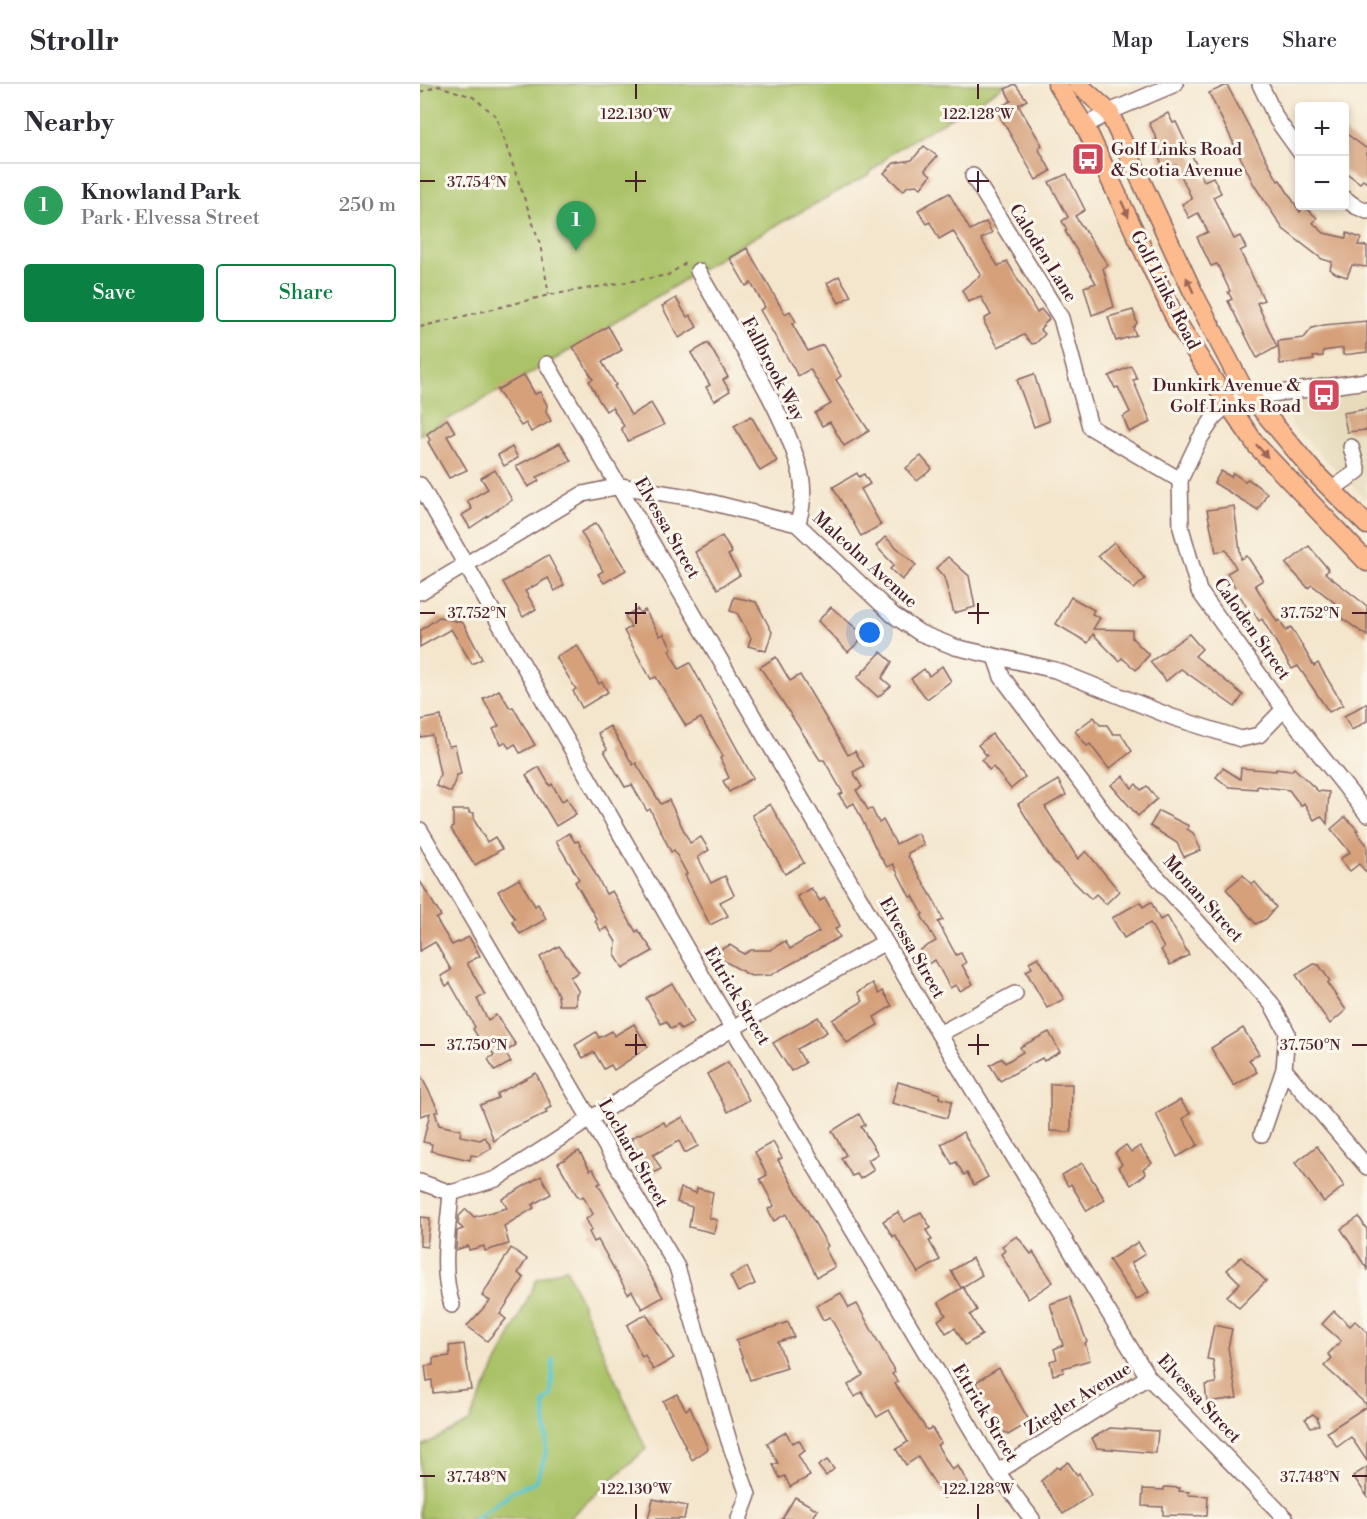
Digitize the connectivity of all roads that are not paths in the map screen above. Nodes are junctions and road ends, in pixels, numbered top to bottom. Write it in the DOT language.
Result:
graph roads {
  1 [pos="1057,84"];
  2 [pos="1078,84"];
  3 [pos="1175,84"];
  4 [pos="1260,84"];
  5 [pos="1109,112"];
  6 [pos="1086,126"];
  7 [pos="1295,146"];
  8 [pos="973,176"];
  9 [pos="1349,202"];
  10 [pos="1367,211"];
  11 [pos="698,271"];
  12 [pos="547,364"];
  13 [pos="1367,381"];
  14 [pos="1250,397"];
  15 [pos="1228,404"];
  16 [pos="1351,447"];
  17 [pos="1180,480"];
  18 [pos="420,485"];
  19 [pos="620,486"];
  20 [pos="1331,490"];
  21 [pos="797,524"];
  22 [pos="1367,525"];
  23 [pos="1367,562"];
  24 [pos="466,565"];
  25 [pos="420,592"];
  26 [pos="995,657"];
  27 [pos="1284,709"];
  28 [pos="1367,814"];
  29 [pos="420,831"];
  30 [pos="885,942"];
  31 [pos="1015,994"];
  32 [pos="733,1028"];
  33 [pos="939,1034"];
  34 [pos="1284,1069"];
  35 [pos="591,1119"];
  36 [pos="1262,1134"];
  37 [pos="1367,1167"];
  38 [pos="420,1182"];
  39 [pos="452,1193"];
  40 [pos="452,1305"];
  41 [pos="1148,1377"];
  42 [pos="997,1472"];
  43 [pos="739,1519"];
  44 [pos="1032,1519"];
  45 [pos="1286,1519"];
  1 -- 6 [label="main road, Golf Links Road"];
  2 -- 5 [label="main road, Golf Links Road"];
  3 -- 5 [label="street"];
  4 -- 7 [label="street"];
  5 -- 6 [label="street"];
  14 -- 5 [label="main road, Golf Links Road, one-way"];
  6 -- 15 [label="main road, Golf Links Road, one-way"];
  8 -- 17 [label="street, Caloden Lane"];
  9 -- 10 [label="street"];
  11 -- 21 [label="street, Fallbrook Way"];
  12 -- 19 [label="street, Elvessa Street"];
  13 -- 14 [label="street"];
  14 -- 15 [label="street"];
  14 -- 20 [label="main road, Golf Links Road"];
  15 -- 17 [label="street, Caloden Street"];
  15 -- 23 [label="main road, Golf Links Road, one-way"];
  16 -- 20 [label="street"];
  17 -- 27 [label="street, Caloden Street"];
  18 -- 24 [label="street, Ettrick Street"];
  19 -- 21 [label="street, Malcolm Avenue"];
  19 -- 24 [label="street, Malcolm Avenue"];
  19 -- 30 [label="street, Elvessa Street"];
  20 -- 22 [label="main road, Golf Links Road"];
  21 -- 26 [label="street, Malcolm Avenue"];
  24 -- 25 [label="street, Malcolm Avenue"];
  24 -- 32 [label="street, Ettrick Street"];
  26 -- 27 [label="street, Malcolm Avenue"];
  26 -- 34 [label="street, Monan Street"];
  27 -- 28 [label="street, Caloden Street"];
  29 -- 35 [label="street, Lochard Street"];
  30 -- 32 [label="street"];
  30 -- 33 [label="street, Elvessa Street"];
  31 -- 33 [label="street"];
  32 -- 35 [label="street"];
  32 -- 42 [label="street, Ettrick Street"];
  33 -- 41 [label="street, Elvessa Street"];
  34 -- 36 [label="street"];
  34 -- 37 [label="street"];
  35 -- 39 [label="street"];
  35 -- 43 [label="street, Lochard Street"];
  38 -- 39 [label="street"];
  39 -- 40 [label="street"];
  41 -- 42 [label="street, Ziegler Avenue"];
  41 -- 45 [label="street, Elvessa Street"];
  42 -- 44 [label="street, Ettrick Street"];
}
